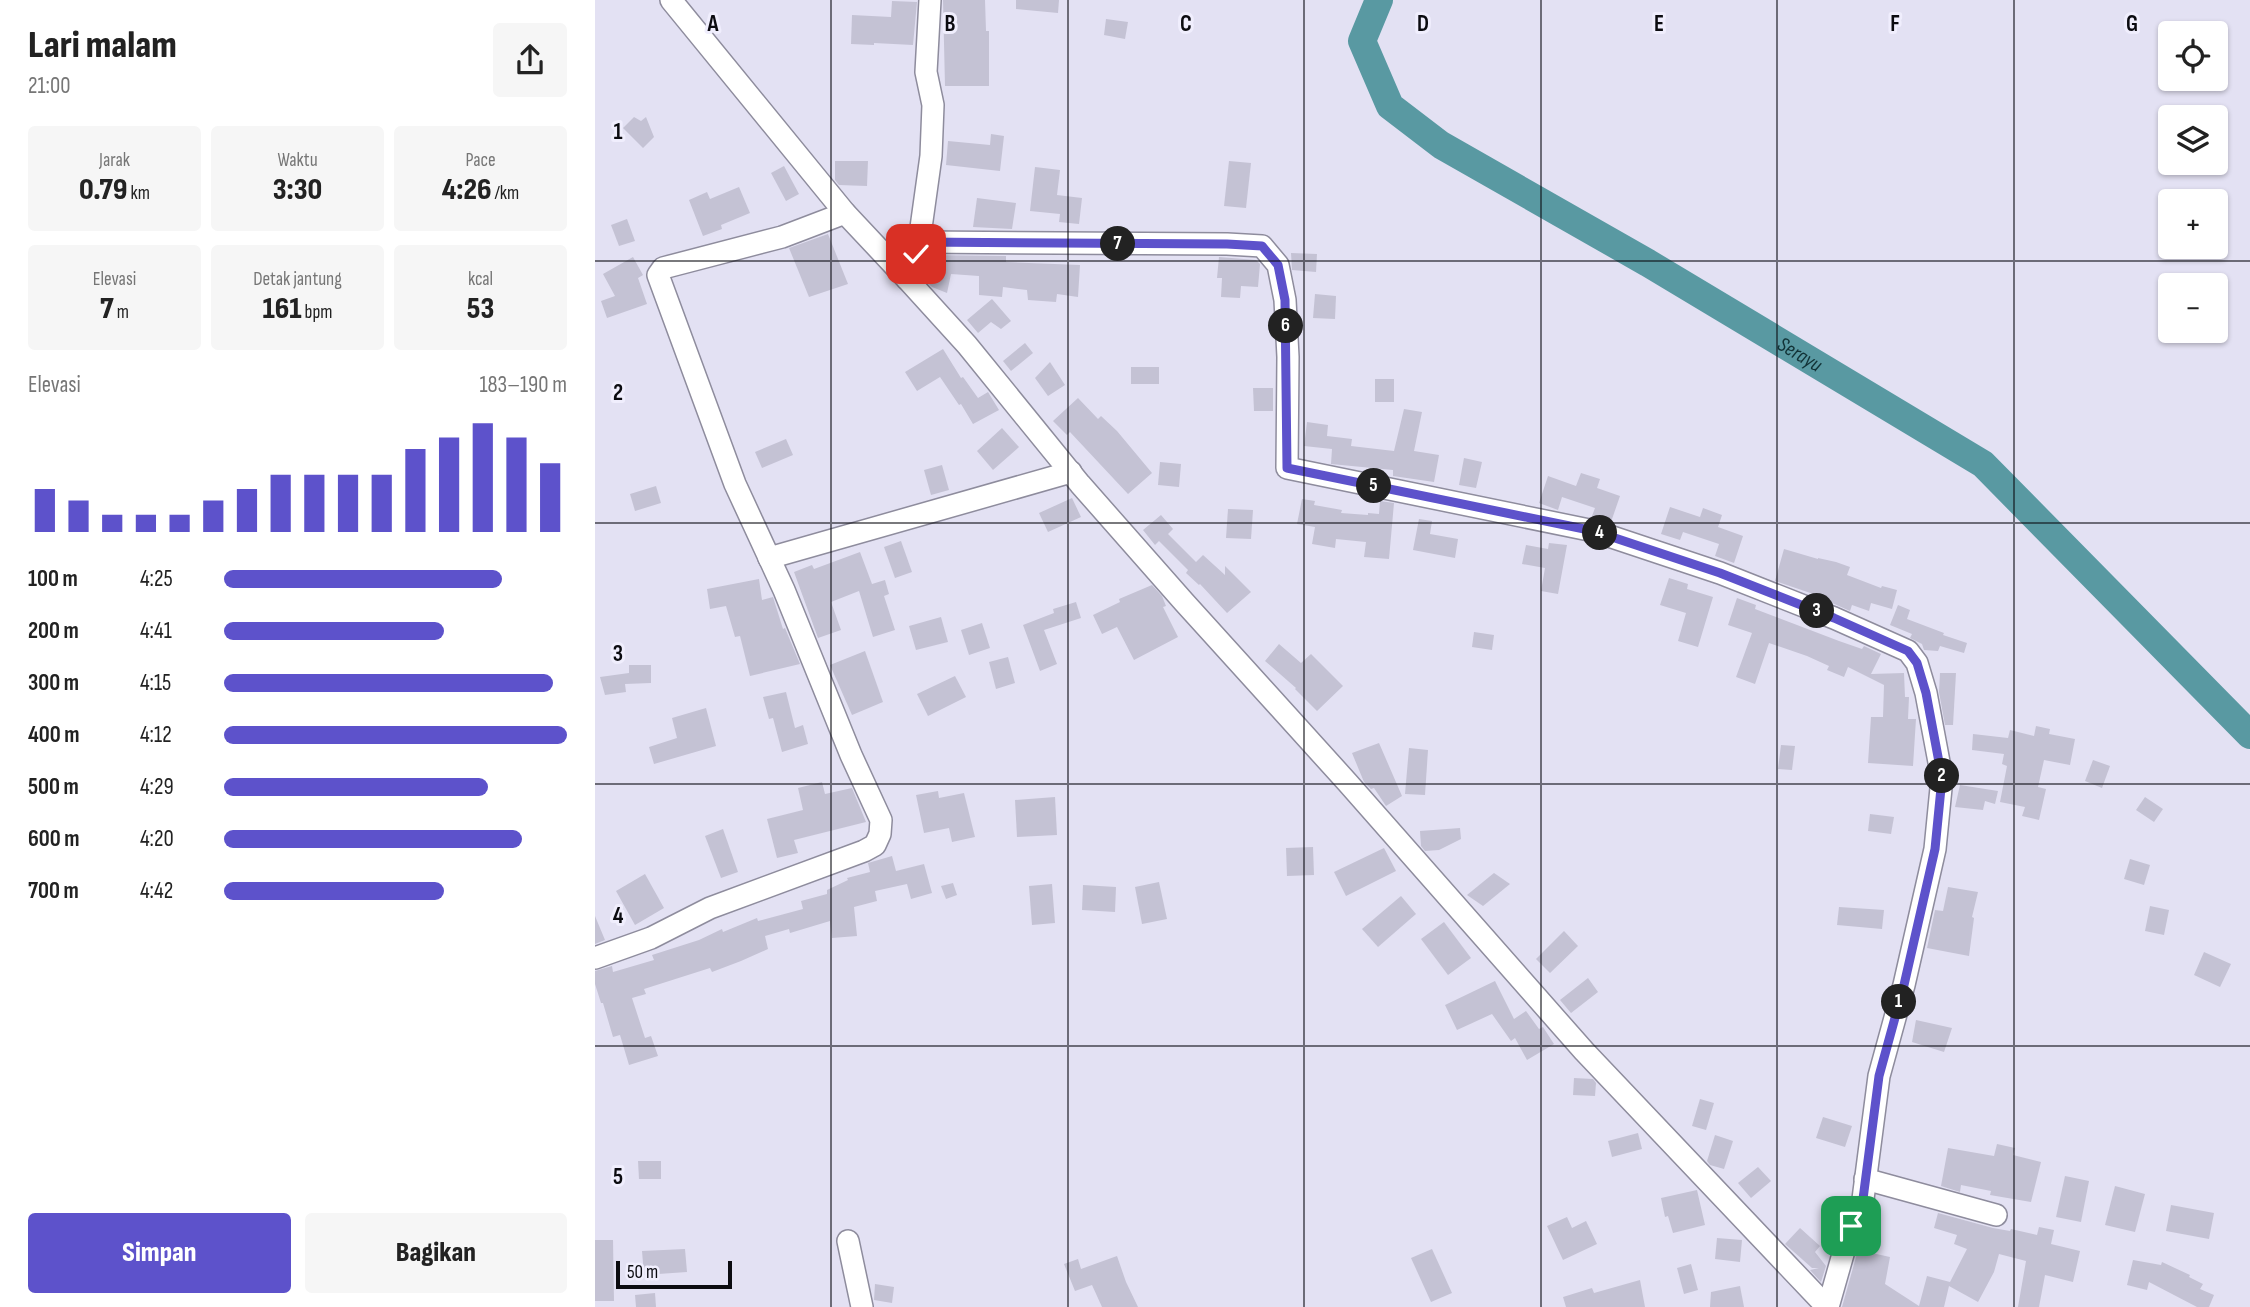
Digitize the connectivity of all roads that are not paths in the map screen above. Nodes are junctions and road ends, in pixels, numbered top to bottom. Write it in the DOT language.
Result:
graph roads {
  1 [pos="671,0"];
  2 [pos="930,0"];
  3 [pos="845,213"];
  4 [pos="919,242"];
  5 [pos="907,279"];
  6 [pos="1071,472"];
  7 [pos="769,558"];
  8 [pos="595,958"];
  9 [pos="1865,1179"];
  10 [pos="1996,1215"];
  11 [pos="848,1241"];
  12 [pos="862,1307"];
  13 [pos="1827,1307"];
  1 -- 3 [label="street"];
  2 -- 4 [label="street"];
  3 -- 5 [label="street"];
  3 -- 7 [label="street"];
  4 -- 5 [label="street"];
  4 -- 9 [label="street"];
  5 -- 6 [label="street"];
  6 -- 7 [label="street"];
  6 -- 13 [label="street"];
  7 -- 8 [label="street"];
  9 -- 10 [label="street"];
  9 -- 13 [label="street"];
  11 -- 12 [label="street"];
}
